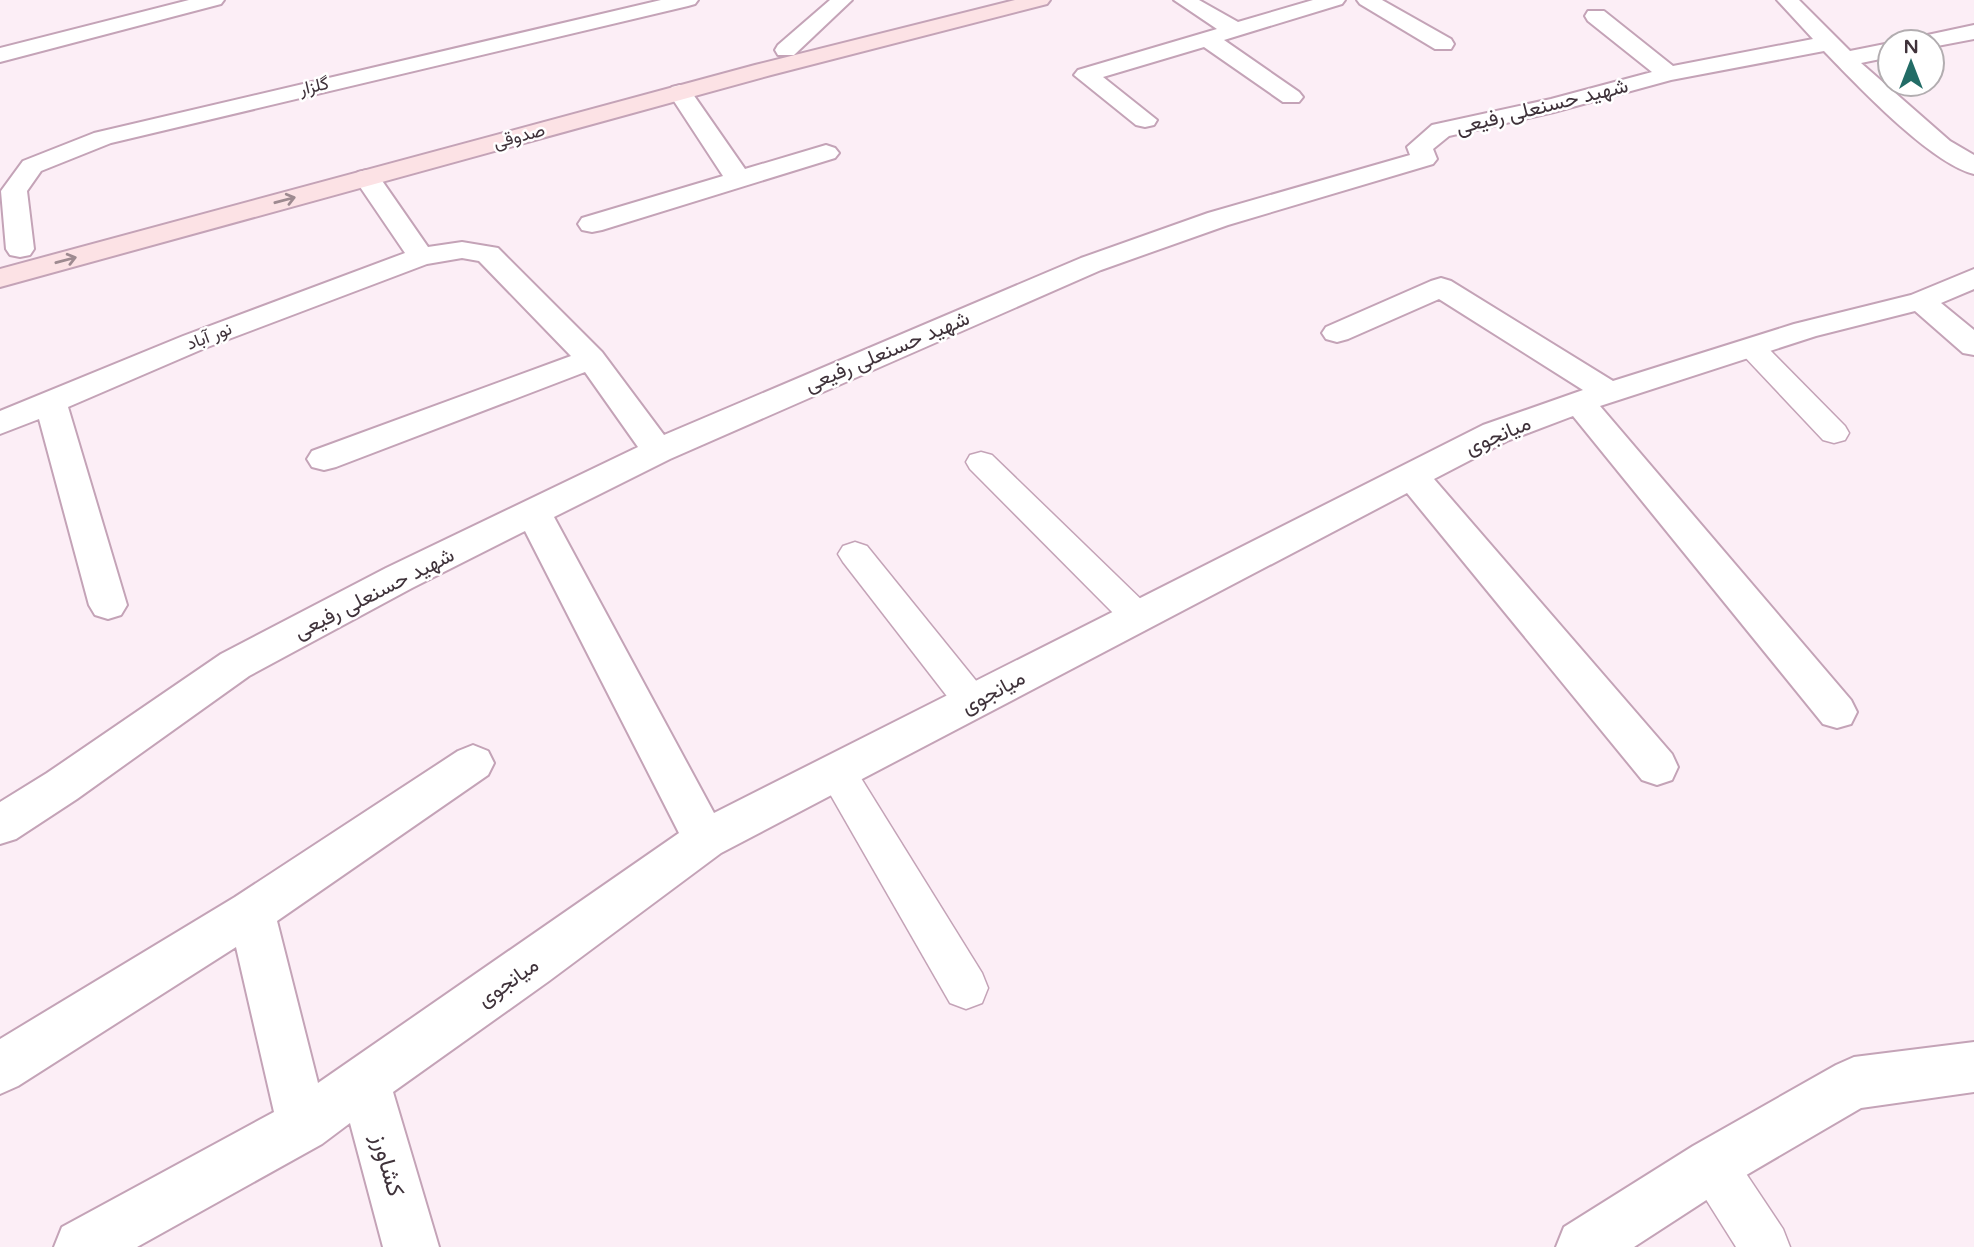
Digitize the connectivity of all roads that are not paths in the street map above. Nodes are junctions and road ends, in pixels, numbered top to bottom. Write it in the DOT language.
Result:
graph roads {
  1 [pos="214,0"];
  2 [pos="688,0"];
  3 [pos="842,0"];
  4 [pos="971,0"];
  5 [pos="1040,0"];
  6 [pos="1184,0"];
  7 [pos="1335,0"];
  8 [pos="1367,0"];
  9 [pos="1787,0"];
  10 [pos="1596,16"];
  11 [pos="1236,30"];
  12 [pos="1974,32"];
  13 [pos="1206,38"];
  14 [pos="1946,38"];
  15 [pos="1443,44"];
  16 [pos="786,50"];
  17 [pos="1876,50"];
  18 [pos="1837,51"];
  19 [pos="0,55"];
  20 [pos="1669,74"];
  21 [pos="680,92"];
  22 [pos="1291,97"];
  23 [pos="1145,120"];
  24 [pos="826,153"];
  25 [pos="1974,166"];
  26 [pos="367,178"];
  27 [pos="739,180"];
  28 [pos="592,224"];
  29 [pos="10,252"];
  30 [pos="421,257"];
  31 [pos="0,278"];
  32 [pos="1974,278"];
  33 [pos="1921,301"];
  34 [pos="1337,333"];
  35 [pos="1974,346"];
  36 [pos="1752,348"];
  37 [pos="591,359"];
  38 [pos="1595,398"];
  39 [pos="50,401"];
  40 [pos="0,424"];
  41 [pos="1834,433"];
  42 [pos="658,451"];
  43 [pos="324,459"];
  44 [pos="981,462"];
  45 [pos="1412,476"];
  46 [pos="534,513"];
  47 [pos="855,554"];
  48 [pos="108,605"];
  49 [pos="1136,616"];
  50 [pos="973,703"];
  51 [pos="1837,712"];
  52 [pos="473,763"];
  53 [pos="1657,767"];
  54 [pos="837,773"];
  55 [pos="0,825"];
  56 [pos="705,839"];
  57 [pos="251,912"];
  58 [pos="965,988"];
  59 [pos="0,1068"];
  60 [pos="1973,1069"];
  61 [pos="365,1083"];
  62 [pos="303,1125"];
  63 [pos="1712,1165"];
  64 [pos="82,1247"];
  65 [pos="411,1247"];
  66 [pos="1584,1247"];
  67 [pos="1765,1247"];
  1 -- 19 [label="street"];
  2 -- 29 [label="street, گلزار"];
  3 -- 16 [label="street"];
  4 -- 16 [label="main road, صدوقی"];
  5 -- 21 [label="main road, صدوقی"];
  6 -- 11 [label="street"];
  7 -- 11 [label="street"];
  8 -- 15 [label="street"];
  9 -- 18 [label="street"];
  10 -- 20 [label="street"];
  11 -- 13 [label="street"];
  12 -- 14 [label="street"];
  13 -- 22 [label="street"];
  13 -- 23 [label="street"];
  16 -- 29 [label="main road, صدوقی"];
  17 -- 18 [label="street, شهید حسنعلی رفیعی"];
  18 -- 20 [label="street, شهید حسنعلی رفیعی"];
  18 -- 25 [label="street"];
  20 -- 42 [label="street, شهید حسنعلی رفیعی"];
  21 -- 26 [label="main road, صدوقی"];
  21 -- 27 [label="street"];
  24 -- 27 [label="street"];
  26 -- 30 [label="street"];
  31 -- 26 [label="main road, صدوقی, one-way"];
  27 -- 28 [label="street"];
  30 -- 37 [label="street, نور آباد"];
  30 -- 39 [label="street, نور آباد"];
  32 -- 33 [label="street, میانجوی"];
  33 -- 35 [label="street"];
  33 -- 36 [label="street, میانجوی"];
  34 -- 38 [label="street"];
  36 -- 38 [label="street, میانجوی"];
  36 -- 41 [label="lane"];
  37 -- 42 [label="street, نور آباد"];
  37 -- 43 [label="street"];
  38 -- 45 [label="street, میانجوی"];
  38 -- 51 [label="street"];
  39 -- 40 [label="street, نور آباد"];
  39 -- 48 [label="street"];
  42 -- 46 [label="street, شهید حسنعلی رفیعی"];
  44 -- 49 [label="lane"];
  45 -- 49 [label="street, میانجوی"];
  45 -- 53 [label="street"];
  46 -- 55 [label="street, شهید حسنعلی رفیعی"];
  46 -- 56 [label="street"];
  47 -- 50 [label="lane"];
  49 -- 50 [label="street, میانجوی"];
  50 -- 54 [label="street, میانجوی"];
  52 -- 57 [label="street"];
  54 -- 56 [label="street, میانجوی"];
  54 -- 58 [label="lane"];
  56 -- 61 [label="street, میانجوی"];
  57 -- 59 [label="street"];
  57 -- 62 [label="street"];
  60 -- 63 [label="street"];
  61 -- 62 [label="street, میانجوی"];
  61 -- 65 [label="street, کشاورز"];
  62 -- 64 [label="street, میانجوی"];
  63 -- 66 [label="street"];
  63 -- 67 [label="lane"];
}
